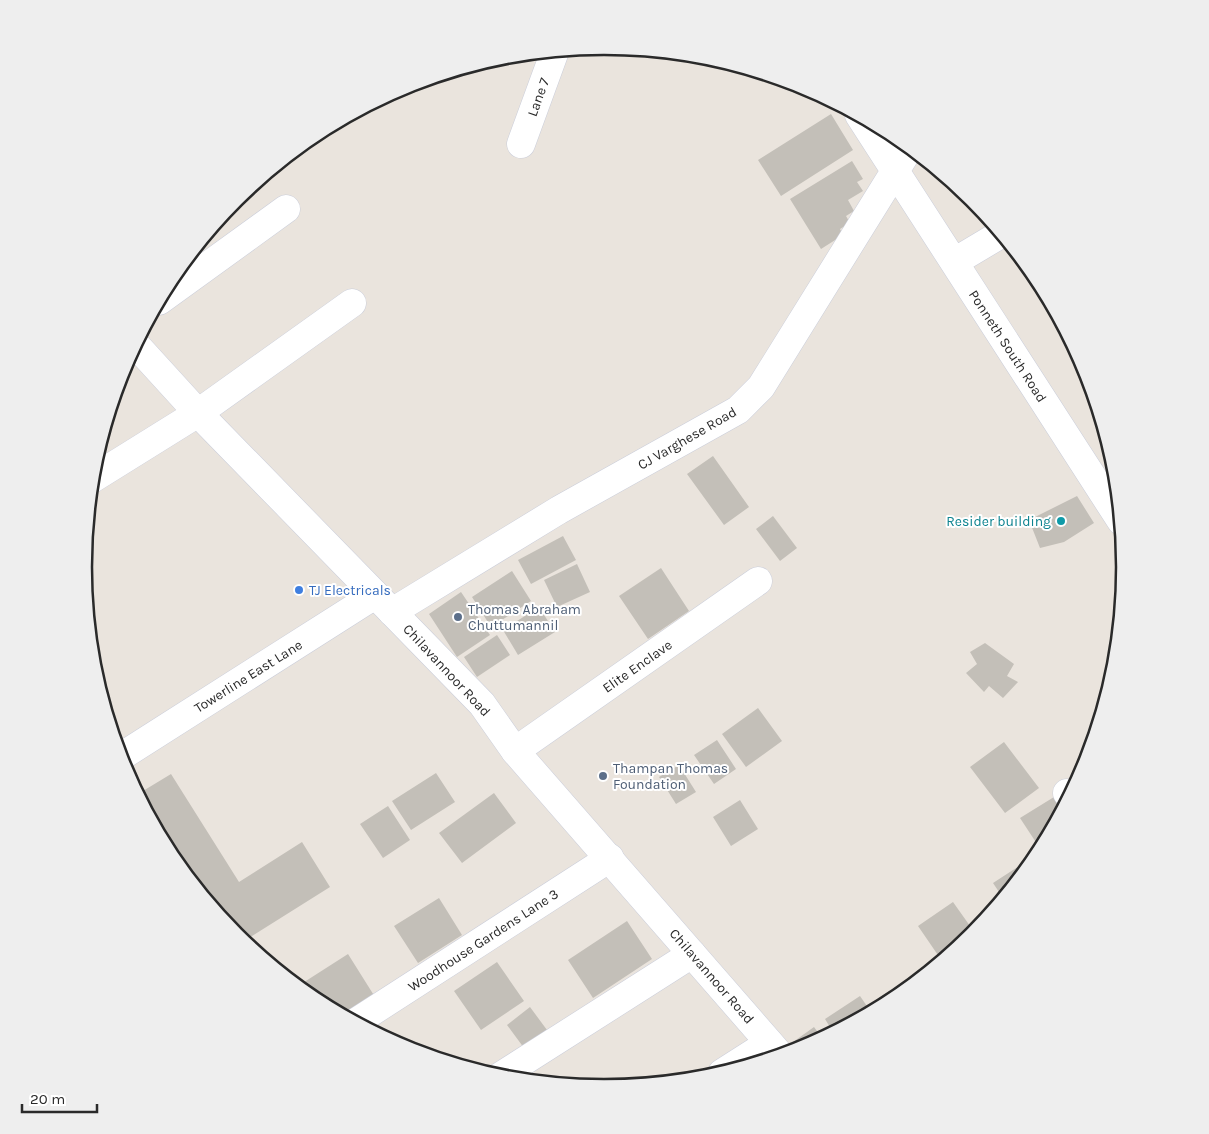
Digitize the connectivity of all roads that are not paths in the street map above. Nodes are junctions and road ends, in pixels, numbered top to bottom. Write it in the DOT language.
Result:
graph roads {
  1 [pos="553,58"];
  2 [pos="867,128"];
  3 [pos="521,144"];
  4 [pos="906,153"];
  5 [pos="894,171"];
  6 [pos="286,209"];
  7 [pos="996,237"];
  8 [pos="954,262"];
  9 [pos="175,290"];
  10 [pos="352,303"];
  11 [pos="141,350"];
  12 [pos="198,413"];
  13 [pos="101,473"];
  14 [pos="1113,508"];
  15 [pos="758,581"];
  16 [pos="383,604"];
  17 [pos="515,751"];
  18 [pos="127,753"];
  19 [pos="610,858"];
  20 [pos="692,954"];
  21 [pos="368,1021"];
  22 [pos="775,1049"];
  23 [pos="510,1070"];
  1 -- 3 [label="street, Lane 7"];
  2 -- 5 [label="street, Ponneth South Road"];
  4 -- 5 [label="street, CJ Varghese Road"];
  5 -- 8 [label="street, Ponneth South Road"];
  5 -- 16 [label="street, CJ Varghese Road"];
  6 -- 9 [label="street"];
  7 -- 8 [label="street"];
  8 -- 14 [label="street, Ponneth South Road"];
  10 -- 12 [label="street"];
  11 -- 12 [label="street, Chilavannoor Road"];
  12 -- 13 [label="street"];
  12 -- 16 [label="street, Chilavannoor Road"];
  15 -- 17 [label="street, Elite Enclave"];
  16 -- 17 [label="street, Chilavannoor Road"];
  16 -- 18 [label="street, Towerline East Lane"];
  17 -- 19 [label="street, Chilavannoor Road"];
  19 -- 20 [label="street, Chilavannoor Road"];
  19 -- 21 [label="street, Woodhouse Gardens Lane 3"];
  20 -- 22 [label="street, Chilavannoor Road"];
  20 -- 23 [label="street"];
}
